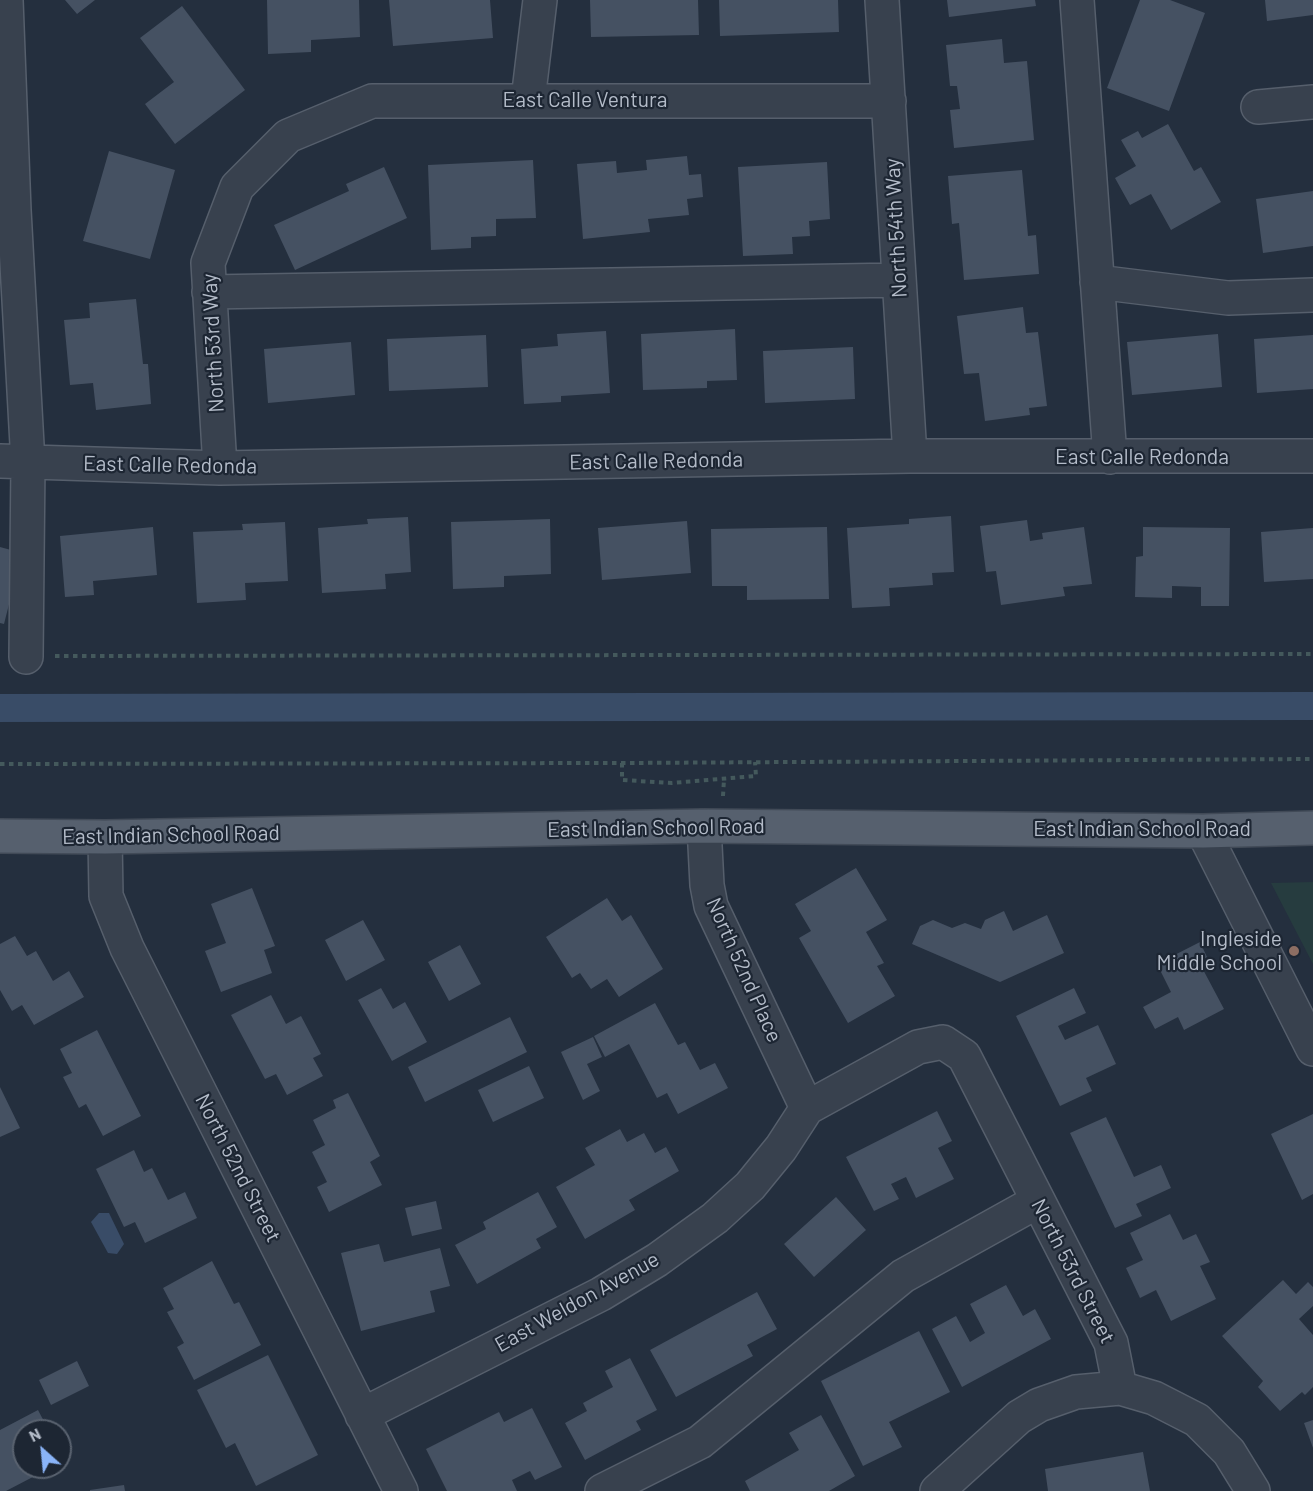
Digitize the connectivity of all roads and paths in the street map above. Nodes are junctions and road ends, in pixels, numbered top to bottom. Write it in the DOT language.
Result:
graph roads {
  1 [pos="6,0"];
  2 [pos="540,0"];
  3 [pos="882,0"];
  4 [pos="1077,0"];
  5 [pos="528,100"];
  6 [pos="889,101"];
  7 [pos="1313,102"];
  8 [pos="1258,107"];
  9 [pos="288,136"];
  10 [pos="7,210"];
  11 [pos="899,280"];
  12 [pos="1097,282"];
  13 [pos="209,292"];
  14 [pos="1313,295"];
  15 [pos="909,456"];
  16 [pos="1313,456"];
  17 [pos="1110,457"];
  18 [pos="14,462"];
  19 [pos="220,468"];
  20 [pos="1313,654"];
  21 [pos="26,657"];
  22 [pos="1313,759"];
  23 [pos="756,762"];
  24 [pos="0,764"];
  25 [pos="622,764"];
  26 [pos="704,826"];
  27 [pos="1313,828"];
  28 [pos="1203,831"];
  29 [pos="0,836"];
  30 [pos="105,837"];
  31 [pos="943,1042"];
  32 [pos="1313,1049"];
  33 [pos="807,1108"];
  34 [pos="1038,1201"];
  35 [pos="1120,1388"];
  36 [pos="362,1415"];
  37 [pos="401,1491"];
  38 [pos="602,1491"];
  39 [pos="937,1491"];
  40 [pos="1253,1491"];
  1 -- 10 [label="street"];
  2 -- 5 [label="street"];
  3 -- 6 [label="street, North 54th Way"];
  4 -- 12 [label="street"];
  5 -- 6 [label="street, East Calle Ventura"];
  5 -- 9 [label="street, East Calle Ventura"];
  6 -- 11 [label="street, North 54th Way"];
  7 -- 8 [label="street"];
  9 -- 13 [label="street, North 53rd Way"];
  10 -- 18 [label="street"];
  11 -- 13 [label="street"];
  11 -- 15 [label="street, North 54th Way"];
  12 -- 14 [label="street"];
  12 -- 17 [label="street"];
  13 -- 19 [label="street, North 53rd Way"];
  15 -- 17 [label="street, East Calle Redonda"];
  15 -- 19 [label="street, East Calle Redonda"];
  16 -- 17 [label="street, East Calle Redonda"];
  18 -- 19 [label="street, East Calle Redonda"];
  18 -- 21 [label="street"];
  20 -- 21 [label="path"];
  22 -- 23 [label="path"];
  23 -- 25 [label="path"];
  23 -- 25 [label="path"];
  24 -- 25 [label="path"];
  26 -- 28 [label="main road, East Indian School Road"];
  26 -- 30 [label="main road, East Indian School Road"];
  26 -- 33 [label="street, North 52nd Place"];
  27 -- 28 [label="main road, East Indian School Road"];
  28 -- 32 [label="street"];
  29 -- 30 [label="main road, East Indian School Road"];
  30 -- 36 [label="street, North 52nd Street"];
  31 -- 33 [label="street, East Weldon Avenue"];
  31 -- 34 [label="street, North 53rd Street"];
  33 -- 36 [label="street, East Weldon Avenue"];
  34 -- 35 [label="street, North 53rd Street"];
  34 -- 38 [label="street"];
  35 -- 39 [label="street"];
  35 -- 40 [label="street"];
  36 -- 37 [label="street, North 52nd Street"];
}
